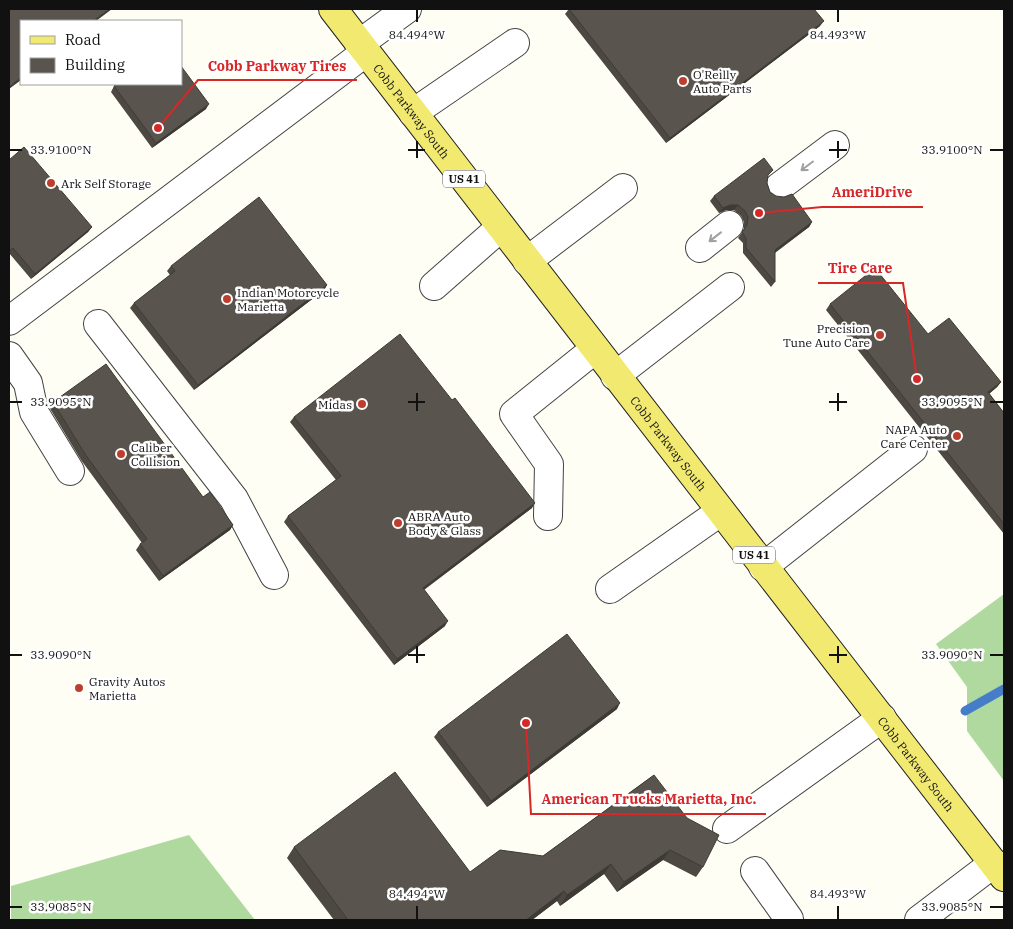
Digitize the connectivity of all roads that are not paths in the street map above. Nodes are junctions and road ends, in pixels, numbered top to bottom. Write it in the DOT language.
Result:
graph roads {
  1 [pos="333,9"];
  2 [pos="407,9"];
  3 [pos="515,43"];
  4 [pos="363,48"];
  5 [pos="412,113"];
  6 [pos="835,144"];
  7 [pos="779,187"];
  8 [pos="623,188"];
  9 [pos="729,225"];
  10 [pos="501,227"];
  11 [pos="700,248"];
  12 [pos="527,261"];
  13 [pos="434,286"];
  14 [pos="730,287"];
  15 [pos="9,321"];
  16 [pos="98,324"];
  17 [pos="595,349"];
  18 [pos="9,356"];
  19 [pos="616,376"];
  20 [pos="913,449"];
  21 [pos="70,471"];
  22 [pos="720,512"];
  23 [pos="548,516"];
  24 [pos="763,567"];
  25 [pos="274,575"];
  26 [pos="610,589"];
  27 [pos="882,718"];
  28 [pos="727,829"];
  29 [pos="999,870"];
  30 [pos="755,871"];
  31 [pos="789,919"];
  32 [pos="919,920"];
  1 -- 4 [label="main road, Cobb Parkway South / US 41"];
  2 -- 4 [label="street"];
  3 -- 5 [label="street"];
  4 -- 5 [label="main road, Cobb Parkway South / US 41"];
  4 -- 15 [label="street"];
  5 -- 10 [label="main road, Cobb Parkway South / US 41"];
  6 -- 7 [label="street, one-way"];
  8 -- 12 [label="street"];
  9 -- 11 [label="street, one-way"];
  10 -- 12 [label="main road, Cobb Parkway South / US 41"];
  10 -- 13 [label="street"];
  12 -- 17 [label="main road, Cobb Parkway South / US 41"];
  14 -- 19 [label="street"];
  16 -- 25 [label="street"];
  17 -- 19 [label="main road, Cobb Parkway South / US 41"];
  17 -- 23 [label="street"];
  18 -- 21 [label="street"];
  19 -- 22 [label="main road, Cobb Parkway South / US 41"];
  20 -- 24 [label="street"];
  22 -- 24 [label="main road, Cobb Parkway South / US 41"];
  22 -- 26 [label="street"];
  24 -- 27 [label="main road, Cobb Parkway South / US 41"];
  27 -- 28 [label="street"];
  27 -- 29 [label="main road, Cobb Parkway South / US 41"];
  29 -- 32 [label="street"];
  30 -- 31 [label="street"];
}
